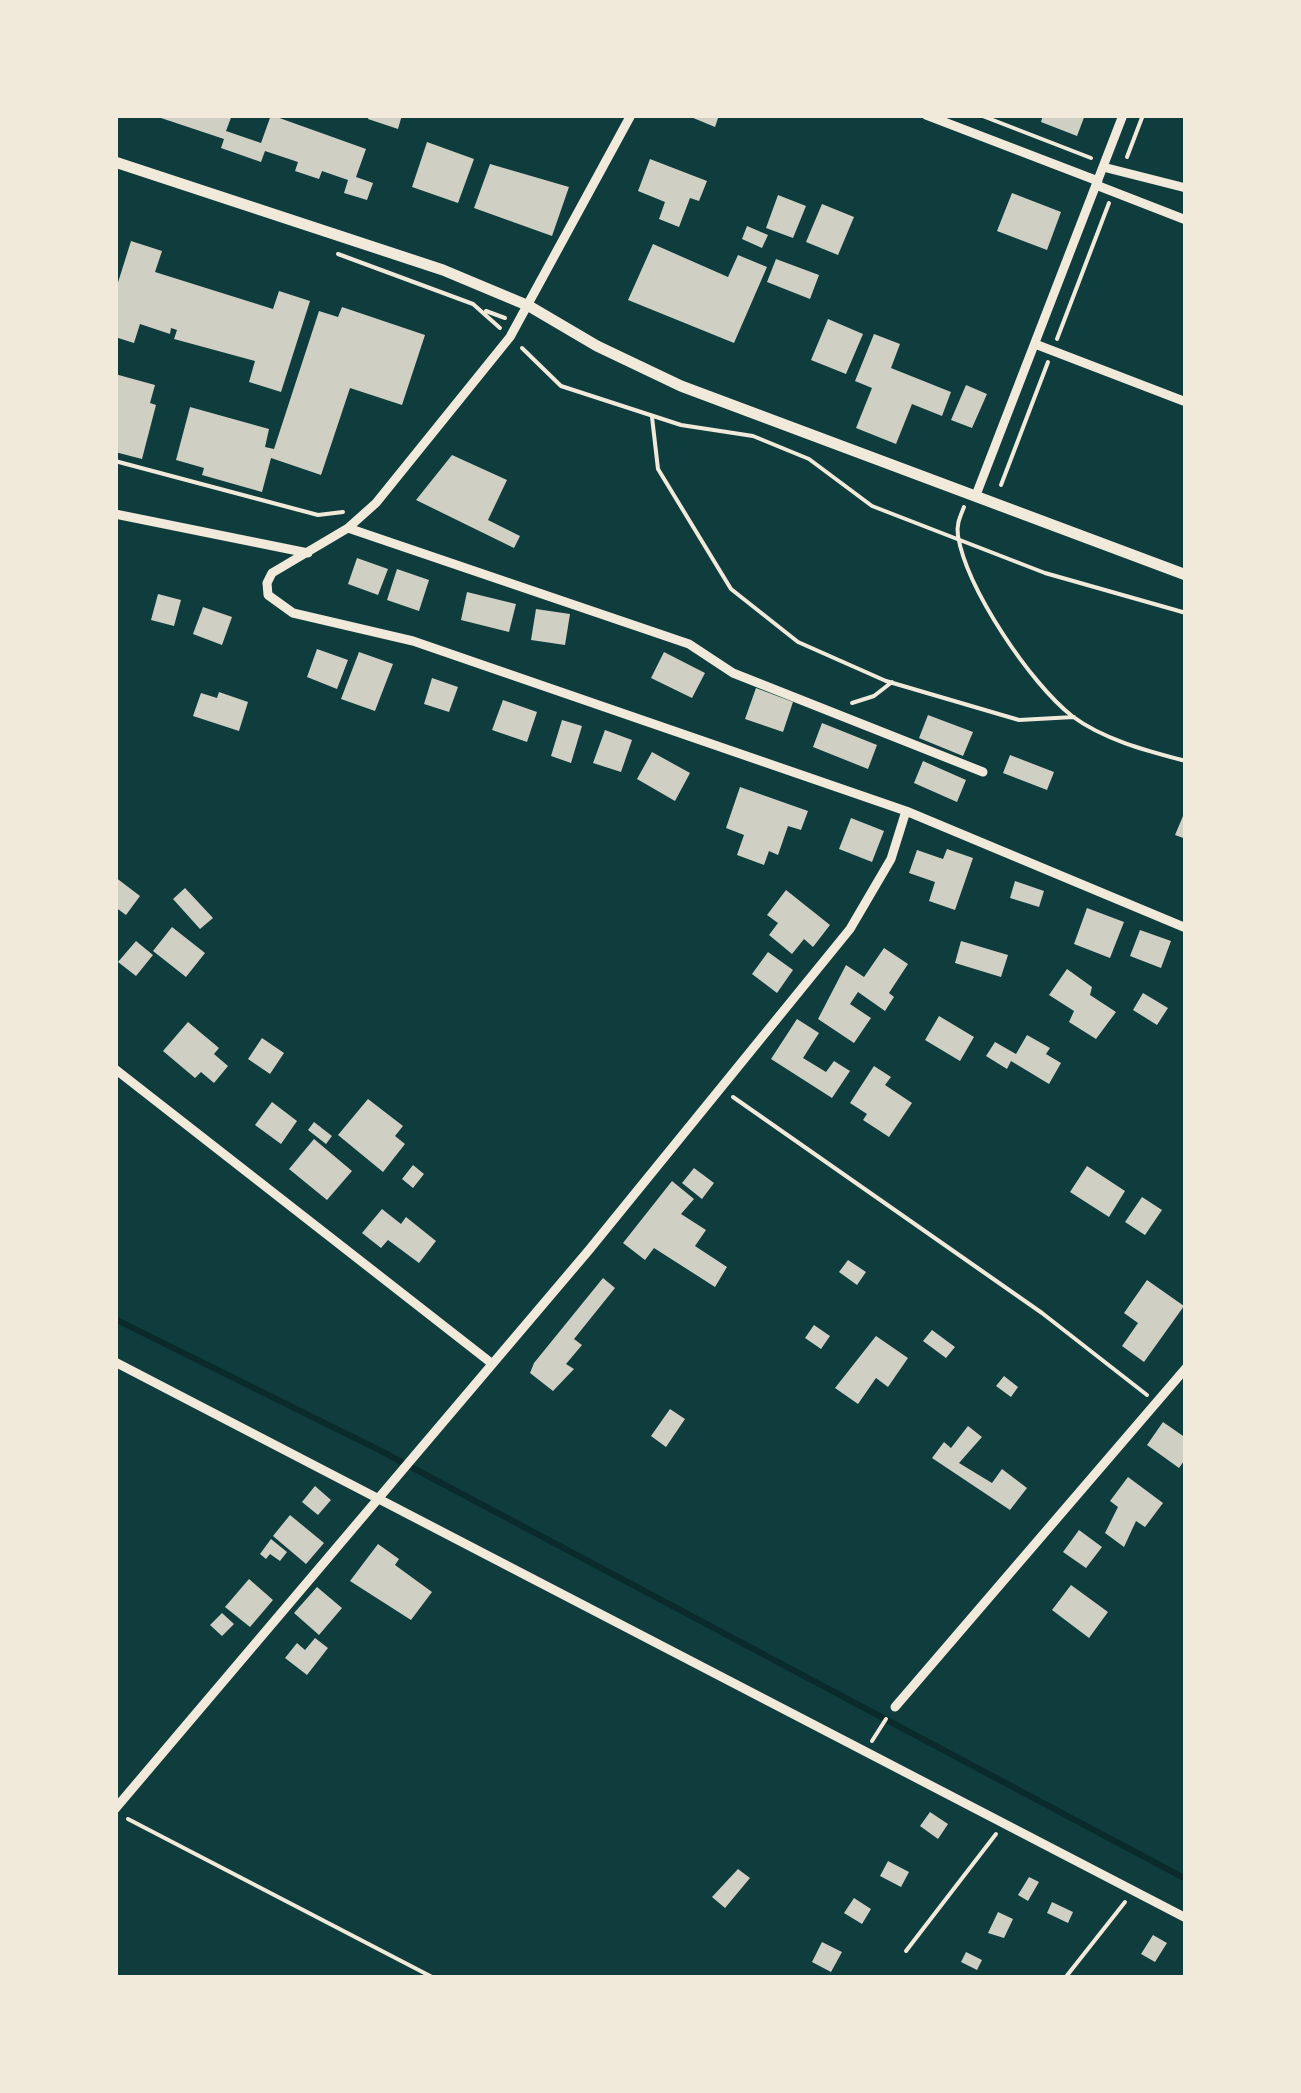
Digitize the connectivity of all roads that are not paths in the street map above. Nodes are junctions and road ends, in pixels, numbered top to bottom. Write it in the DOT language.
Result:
graph roads {
  1 [pos="631,115"];
  2 [pos="926,115"];
  3 [pos="1123,115"];
  4 [pos="115,162"];
  5 [pos="1104,165"];
  6 [pos="1097,183"];
  7 [pos="1186,188"];
  8 [pos="1186,220"];
  9 [pos="528,306"];
  10 [pos="1035,344"];
  11 [pos="1186,402"];
  12 [pos="972,494"];
  13 [pos="115,514"];
  14 [pos="348,528"];
  15 [pos="308,553"];
  16 [pos="1186,575"];
  17 [pos="983,772"];
  18 [pos="906,811"];
  19 [pos="1186,928"];
  20 [pos="115,1069"];
  21 [pos="115,1362"];
  22 [pos="490,1362"];
  23 [pos="1186,1368"];
  24 [pos="378,1499"];
  25 [pos="895,1708"];
  26 [pos="115,1811"];
  27 [pos="1186,1918"];
  1 -- 9 [label="street"];
  2 -- 6 [label="street"];
  3 -- 5 [label="street"];
  4 -- 9 [label="street"];
  5 -- 6 [label="street"];
  5 -- 7 [label="street"];
  6 -- 8 [label="street"];
  6 -- 10 [label="street"];
  9 -- 12 [label="street"];
  9 -- 14 [label="street"];
  10 -- 11 [label="street"];
  10 -- 12 [label="street"];
  12 -- 16 [label="street"];
  13 -- 15 [label="street"];
  14 -- 15 [label="street"];
  14 -- 17 [label="street"];
  15 -- 18 [label="street"];
  18 -- 19 [label="street"];
  18 -- 22 [label="street"];
  20 -- 22 [label="street"];
  21 -- 24 [label="street"];
  22 -- 24 [label="street"];
  23 -- 25 [label="street"];
  24 -- 26 [label="street"];
  24 -- 27 [label="street"];
}
